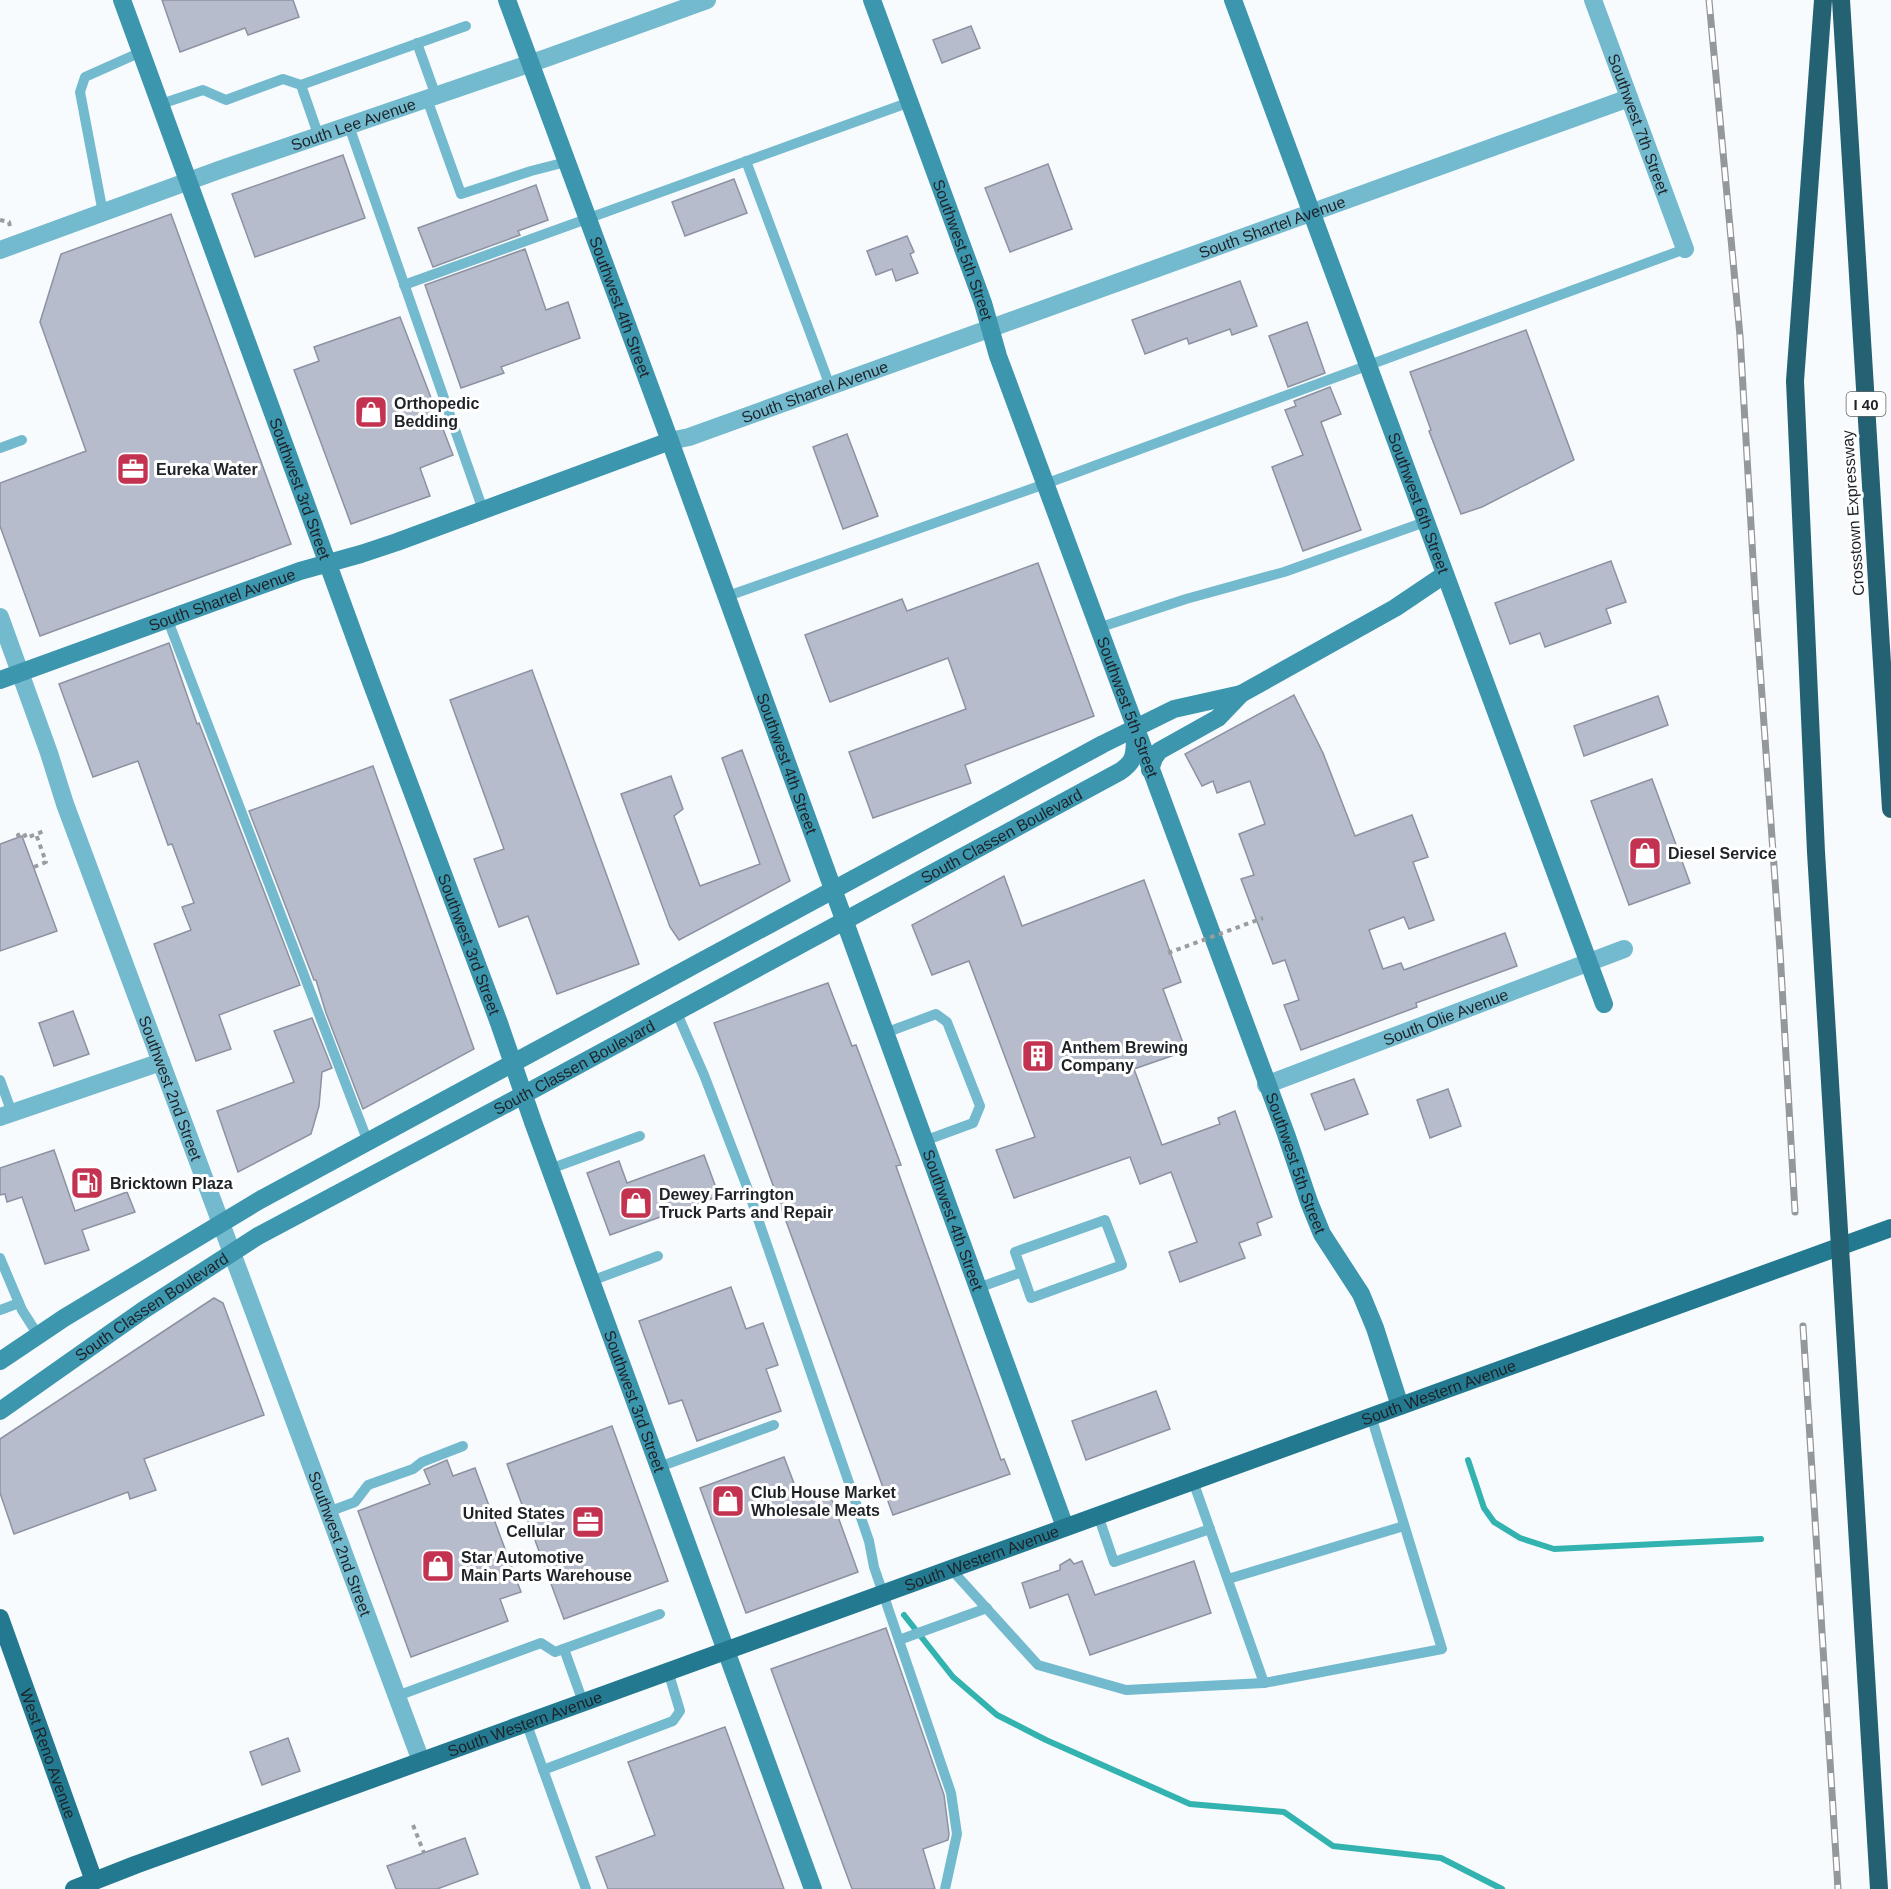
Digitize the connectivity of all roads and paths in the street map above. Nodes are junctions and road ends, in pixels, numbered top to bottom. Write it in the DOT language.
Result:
graph roads {
  1 [pos="122,0"];
  2 [pos="507,0"];
  3 [pos="872,0"];
  4 [pos="1233,0"];
  5 [pos="1593,0"];
  6 [pos="1823,0"];
  7 [pos="1841,0"];
  8 [pos="695,2"];
  9 [pos="466,26"];
  10 [pos="417,44"];
  11 [pos="141,52"];
  12 [pos="531,64"];
  13 [pos="301,85"];
  14 [pos="432,98"];
  15 [pos="1629,98"];
  16 [pos="910,102"];
  17 [pos="161,104"];
  18 [pos="349,126"];
  19 [pos="319,137"];
  20 [pos="746,161"];
  21 [pos="566,162"];
  22 [pos="189,182"];
  23 [pos="1310,212"];
  24 [pos="103,213"];
  25 [pos="587,219"];
  26 [pos="0,220"];
  27 [pos="9,222"];
  28 [pos="1685,249"];
  29 [pos="0,250"];
  30 [pos="405,285"];
  31 [pos="990,328"];
  32 [pos="1367,366"];
  33 [pos="830,386"];
  34 [pos="22,440"];
  35 [pos="670,441"];
  36 [pos="0,448"];
  37 [pos="1045,484"];
  38 [pos="483,510"];
  39 [pos="1425,522"];
  40 [pos="329,563"];
  41 [pos="1444,575"];
  42 [pos="725,597"];
  43 [pos="0,617"];
  44 [pos="167,618"];
  45 [pos="1098,628"];
  46 [pos="20,673"];
  47 [pos="0,680"];
  48 [pos="1241,694"];
  49 [pos="1135,728"];
  50 [pos="1150,770"];
  51 [pos="1891,809"];
  52 [pos="44,831"];
  53 [pos="36,834"];
  54 [pos="19,837"];
  55 [pos="34,867"];
  56 [pos="832,890"];
  57 [pos="1263,918"];
  58 [pos="844,921"];
  59 [pos="1624,949"];
  60 [pos="1168,953"];
  61 [pos="1588,963"];
  62 [pos="1604,1004"];
  63 [pos="676,1011"];
  64 [pos="885,1033"];
  65 [pos="161,1062"];
  66 [pos="513,1064"];
  67 [pos="0,1080"];
  68 [pos="1266,1085"];
  69 [pos="523,1095"];
  70 [pos="6,1115"];
  71 [pos="640,1136"];
  72 [pos="368,1142"];
  73 [pos="924,1142"];
  74 [pos="550,1169"];
  75 [pos="221,1223"];
  76 [pos="1891,1228"];
  77 [pos="1845,1245"];
  78 [pos="232,1253"];
  79 [pos="658,1256"];
  80 [pos="0,1258"];
  81 [pos="1022,1272"];
  82 [pos="591,1281"];
  83 [pos="978,1288"];
  84 [pos="19,1303"];
  85 [pos="0,1310"];
  86 [pos="38,1335"];
  87 [pos="0,1361"];
  88 [pos="1400,1406"];
  89 [pos="0,1411"];
  90 [pos="1371,1416"];
  91 [pos="774,1425"];
  92 [pos="463,1446"];
  93 [pos="659,1467"];
  94 [pos="1193,1480"];
  95 [pos="328,1512"];
  96 [pos="1098,1515"];
  97 [pos="1404,1526"];
  98 [pos="1065,1527"];
  99 [pos="1210,1529"];
  100 [pos="950,1568"];
  101 [pos="1228,1579"];
  102 [pos="883,1593"];
  103 [pos="987,1608"];
  104 [pos="660,1614"];
  105 [pos="0,1618"];
  106 [pos="899,1640"];
  107 [pos="564,1649"];
  108 [pos="726,1650"];
  109 [pos="668,1671"];
  110 [pos="1264,1683"];
  111 [pos="397,1696"];
  112 [pos="583,1702"];
  113 [pos="526,1722"];
  114 [pos="421,1761"];
  115 [pos="543,1770"];
  116 [pos="413,1825"];
  117 [pos="424,1853"];
  118 [pos="95,1885"];
  119 [pos="74,1889"];
  120 [pos="586,1889"];
  121 [pos="813,1889"];
  122 [pos="945,1889"];
  123 [pos="1879,1889"];
  1 -- 11 [label="street, Southwest 3rd Street"];
  2 -- 12 [label="street, Southwest 4th Street"];
  3 -- 16 [label="street, Southwest 5th Street"];
  4 -- 23 [label="street, Southwest 6th Street"];
  5 -- 15 [label="street, Southwest 7th Street"];
  6 -- 77 [label="highway"];
  7 -- 51 [label="highway, Crosstown Expressway / I 40"];
  8 -- 12 [label="street, South Lee Avenue"];
  9 -- 10 [label="lane"];
  10 -- 13 [label="lane"];
  10 -- 14 [label="lane"];
  11 -- 17 [label="street, Southwest 3rd Street"];
  11 -- 24 [label="lane"];
  12 -- 14 [label="street, South Lee Avenue"];
  12 -- 21 [label="street, Southwest 4th Street"];
  13 -- 17 [label="lane"];
  13 -- 19 [label="lane"];
  14 -- 18 [label="street, South Lee Avenue"];
  14 -- 21 [label="lane"];
  15 -- 23 [label="street, South Shartel Avenue"];
  15 -- 28 [label="street, Southwest 7th Street"];
  16 -- 20 [label="lane"];
  16 -- 31 [label="street, Southwest 5th Street"];
  17 -- 22 [label="street, Southwest 3rd Street"];
  18 -- 19 [label="street, South Lee Avenue"];
  18 -- 30 [label="lane"];
  19 -- 22 [label="street, South Lee Avenue"];
  20 -- 25 [label="lane"];
  20 -- 33 [label="lane"];
  21 -- 25 [label="street, Southwest 4th Street"];
  22 -- 24 [label="street, South Lee Avenue"];
  22 -- 40 [label="street, Southwest 3rd Street"];
  23 -- 31 [label="street, South Shartel Avenue"];
  23 -- 32 [label="street, Southwest 6th Street"];
  24 -- 29 [label="street, South Lee Avenue"];
  25 -- 30 [label="lane"];
  25 -- 35 [label="street, Southwest 4th Street"];
  26 -- 27 [label="path"];
  28 -- 32 [label="lane"];
  30 -- 38 [label="lane"];
  31 -- 33 [label="street, South Shartel Avenue"];
  31 -- 37 [label="street, Southwest 5th Street"];
  32 -- 37 [label="lane"];
  32 -- 39 [label="street, Southwest 6th Street"];
  33 -- 35 [label="street, South Shartel Avenue"];
  34 -- 36 [label="lane"];
  35 -- 38 [label="street, South Shartel Avenue"];
  35 -- 42 [label="street, Southwest 4th Street"];
  37 -- 42 [label="lane"];
  37 -- 45 [label="street, Southwest 5th Street"];
  38 -- 40 [label="street, South Shartel Avenue"];
  39 -- 41 [label="street, Southwest 6th Street"];
  39 -- 45 [label="lane"];
  40 -- 44 [label="street, South Shartel Avenue"];
  40 -- 66 [label="street, Southwest 3rd Street"];
  41 -- 48 [label="street, South Classen Boulevard"];
  41 -- 61 [label="street, Southwest 6th Street"];
  42 -- 56 [label="street, Southwest 4th Street"];
  43 -- 46 [label="street, Southwest 2nd Street"];
  44 -- 46 [label="street, South Shartel Avenue"];
  44 -- 72 [label="lane"];
  45 -- 49 [label="street, Southwest 5th Street"];
  46 -- 47 [label="street, South Shartel Avenue"];
  46 -- 65 [label="street, Southwest 2nd Street"];
  48 -- 49 [label="street, South Classen Boulevard"];
  48 -- 50 [label="street, South Classen Boulevard"];
  49 -- 50 [label="street, Southwest 5th Street"];
  49 -- 56 [label="street, South Classen Boulevard"];
  49 -- 58 [label="street, South Classen Boulevard"];
  50 -- 68 [label="street, Southwest 5th Street"];
  52 -- 53 [label="path"];
  53 -- 54 [label="path"];
  53 -- 55 [label="path"];
  56 -- 58 [label="street, Southwest 4th Street"];
  56 -- 66 [label="street, South Classen Boulevard"];
  57 -- 60 [label="path, bridge"];
  58 -- 63 [label="street, South Classen Boulevard"];
  58 -- 64 [label="street, Southwest 4th Street"];
  59 -- 61 [label="street, South Olie Avenue"];
  61 -- 62 [label="street, Southwest 6th Street"];
  61 -- 68 [label="street, South Olie Avenue"];
  63 -- 69 [label="street, South Classen Boulevard"];
  63 -- 102 [label="lane"];
  64 -- 73 [label="street, Southwest 4th Street"];
  64 -- 73 [label="lane"];
  65 -- 70 [label="street"];
  65 -- 75 [label="street, Southwest 2nd Street"];
  66 -- 69 [label="street, Southwest 3rd Street"];
  66 -- 72 [label="street, South Classen Boulevard"];
  67 -- 70 [label="lane"];
  68 -- 88 [label="street, Southwest 5th Street"];
  69 -- 74 [label="street, Southwest 3rd Street"];
  69 -- 78 [label="street, South Classen Boulevard"];
  71 -- 74 [label="lane"];
  72 -- 75 [label="street, South Classen Boulevard"];
  73 -- 83 [label="street, Southwest 4th Street"];
  74 -- 82 [label="street, Southwest 3rd Street"];
  75 -- 78 [label="street, Southwest 2nd Street"];
  75 -- 86 [label="street, South Classen Boulevard"];
  76 -- 77 [label="main road, South Western Avenue"];
  77 -- 88 [label="main road, South Western Avenue"];
  77 -- 123 [label="highway"];
  78 -- 89 [label="street, South Classen Boulevard"];
  78 -- 95 [label="street, Southwest 2nd Street"];
  79 -- 82 [label="lane"];
  80 -- 84 [label="lane"];
  81 -- 81 [label="lane"];
  81 -- 83 [label="lane"];
  82 -- 93 [label="street, Southwest 3rd Street"];
  83 -- 98 [label="street, Southwest 4th Street"];
  84 -- 85 [label="lane"];
  84 -- 86 [label="lane"];
  86 -- 87 [label="street, South Classen Boulevard"];
  88 -- 90 [label="main road, South Western Avenue"];
  90 -- 94 [label="main road, South Western Avenue"];
  90 -- 97 [label="lane"];
  91 -- 93 [label="lane"];
  92 -- 95 [label="lane"];
  93 -- 108 [label="street, Southwest 3rd Street"];
  94 -- 96 [label="main road, South Western Avenue"];
  94 -- 99 [label="lane"];
  95 -- 111 [label="street, Southwest 2nd Street"];
  96 -- 98 [label="main road, South Western Avenue"];
  96 -- 99 [label="lane"];
  97 -- 101 [label="lane"];
  97 -- 110 [label="lane"];
  98 -- 100 [label="main road, South Western Avenue"];
  99 -- 101 [label="lane"];
  100 -- 102 [label="main road, South Western Avenue"];
  100 -- 103 [label="lane"];
  101 -- 110 [label="lane"];
  102 -- 106 [label="lane"];
  102 -- 108 [label="main road, South Western Avenue"];
  103 -- 106 [label="lane"];
  103 -- 110 [label="lane"];
  104 -- 107 [label="lane"];
  105 -- 118 [label="main road, West Reno Avenue"];
  106 -- 122 [label="lane"];
  107 -- 111 [label="lane"];
  107 -- 112 [label="lane"];
  108 -- 109 [label="main road, South Western Avenue"];
  108 -- 121 [label="street, Southwest 3rd Street"];
  109 -- 112 [label="main road, South Western Avenue"];
  109 -- 115 [label="lane"];
  111 -- 114 [label="street, Southwest 2nd Street"];
  112 -- 113 [label="main road, South Western Avenue"];
  113 -- 114 [label="main road, South Western Avenue"];
  113 -- 115 [label="lane"];
  114 -- 118 [label="main road, South Western Avenue"];
  115 -- 120 [label="lane"];
  116 -- 117 [label="path"];
  118 -- 119 [label="main road, South Western Avenue"];
}
